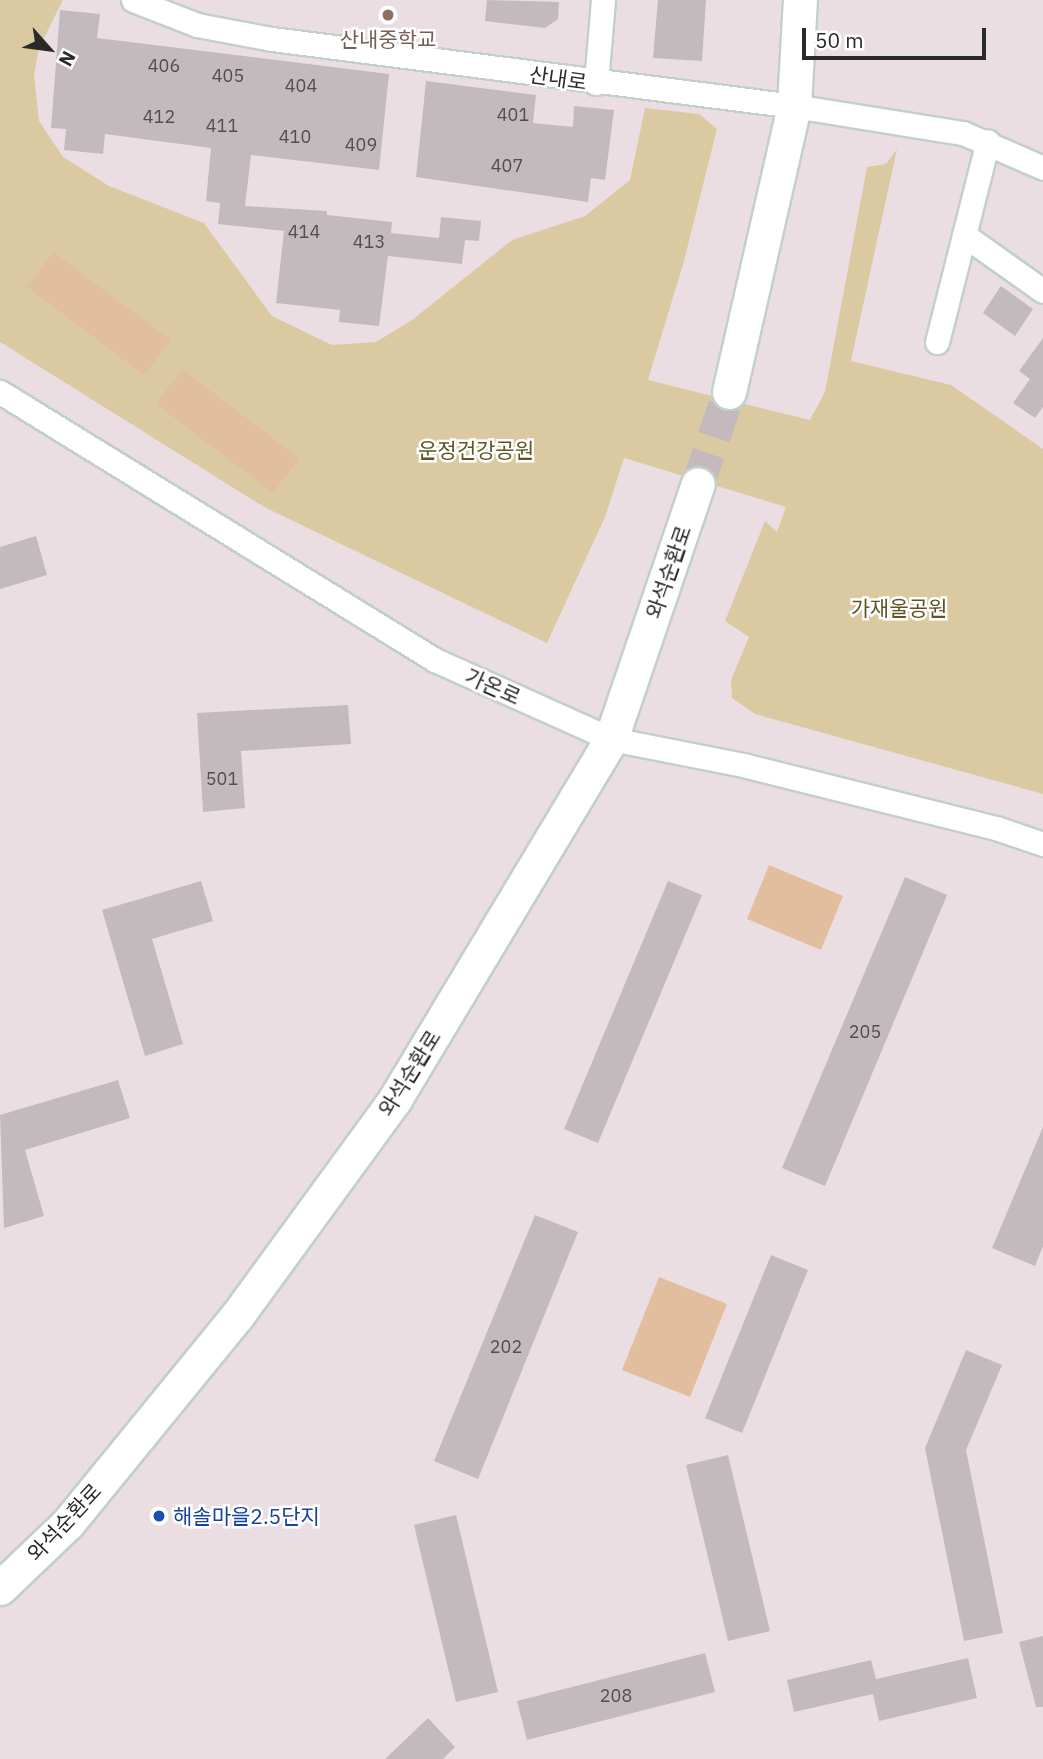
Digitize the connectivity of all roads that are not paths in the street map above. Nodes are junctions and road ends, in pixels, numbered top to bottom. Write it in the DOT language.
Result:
graph roads {
  1 [pos="133,0"];
  2 [pos="603,0"];
  3 [pos="800,0"];
  4 [pos="596,83"];
  5 [pos="794,106"];
  6 [pos="988,141"];
  7 [pos="1043,167"];
  8 [pos="964,235"];
  9 [pos="1043,290"];
  10 [pos="937,342"];
  11 [pos="0,392"];
  12 [pos="729,392"];
  13 [pos="698,484"];
  14 [pos="611,739"];
  15 [pos="1043,844"];
  16 [pos="0,1588"];
  1 -- 4 [label="street, 산내로"];
  2 -- 4 [label="street"];
  3 -- 5 [label="street"];
  4 -- 5 [label="street, 산내로"];
  5 -- 6 [label="street, 산내로"];
  5 -- 12 [label="street"];
  6 -- 7 [label="street, 산내로"];
  6 -- 8 [label="street"];
  8 -- 9 [label="street"];
  8 -- 10 [label="street"];
  11 -- 14 [label="street, 가온로"];
  13 -- 14 [label="street, 와석순환로"];
  14 -- 15 [label="street, 가온로"];
  14 -- 16 [label="street, 와석순환로"];
}
